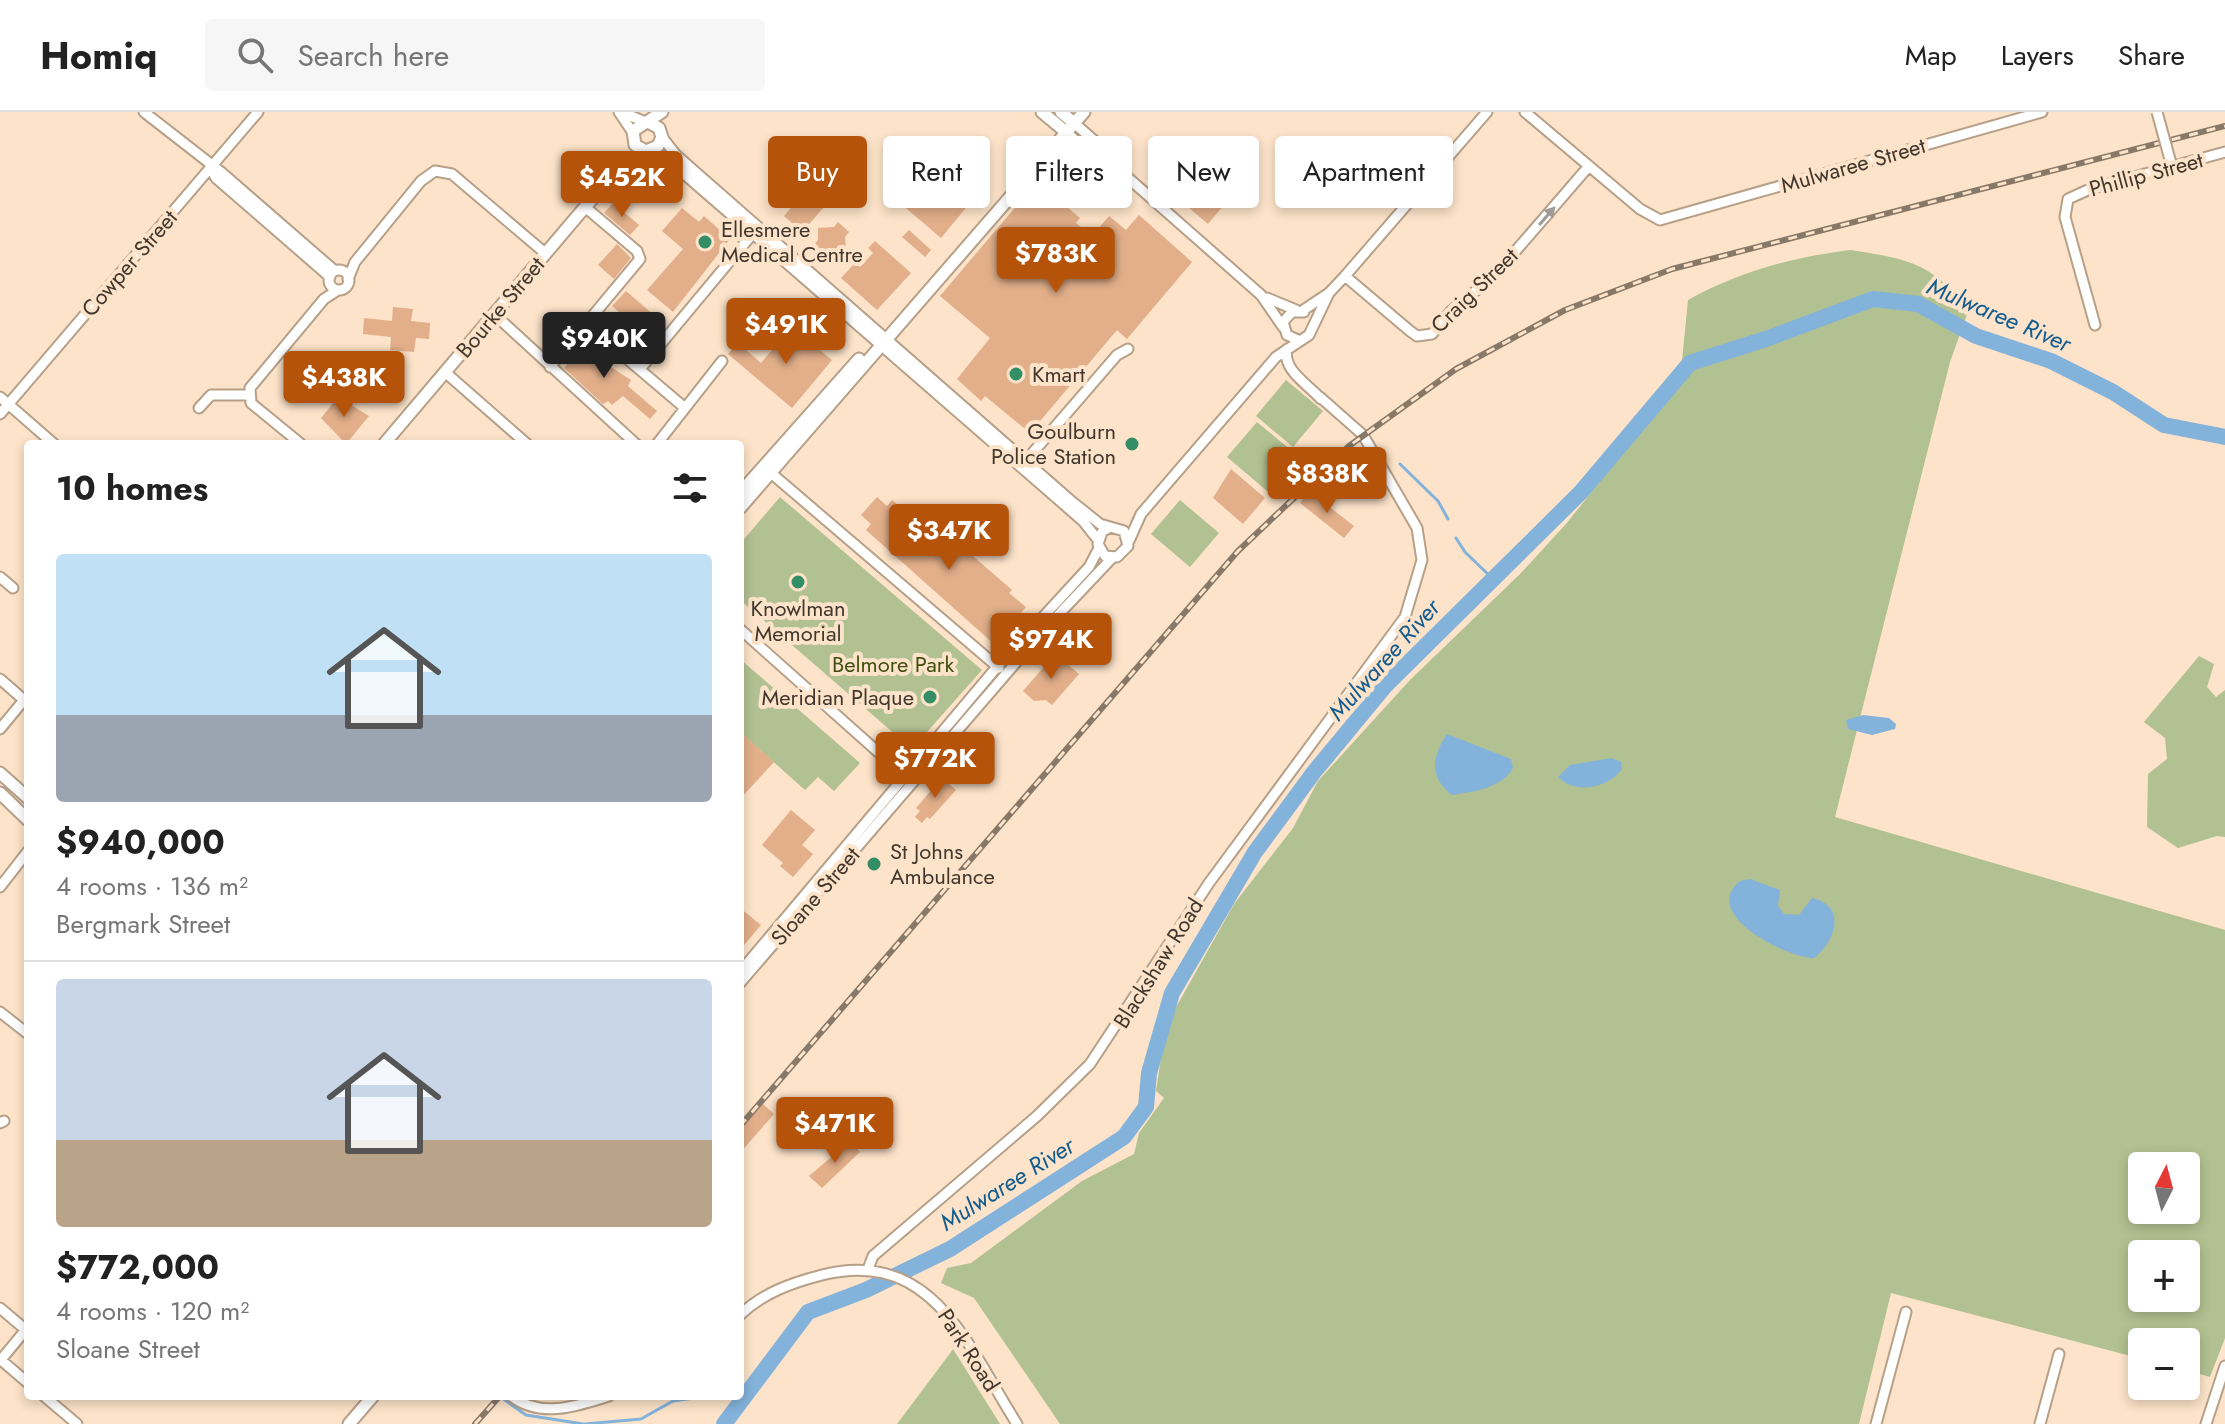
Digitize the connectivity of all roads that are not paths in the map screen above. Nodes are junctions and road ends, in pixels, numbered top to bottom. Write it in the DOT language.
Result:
graph roads {
  1 [pos="144,112"];
  2 [pos="258,112"];
  3 [pos="620,112"];
  4 [pos="662,112"];
  5 [pos="670,112"];
  6 [pos="1042,112"];
  7 [pos="1084,112"];
  8 [pos="1487,112"];
  9 [pos="1525,112"];
  10 [pos="2157,112"];
  11 [pos="2038,113"];
  12 [pos="1067,121"];
  13 [pos="646,122"];
  14 [pos="661,135"];
  15 [pos="633,137"];
  16 [pos="648,151"];
  17 [pos="2225,152"];
  18 [pos="1589,166"];
  19 [pos="210,167"];
  20 [pos="2172,167"];
  21 [pos="617,171"];
  22 [pos="585,207"];
  23 [pos="743,218"];
  24 [pos="758,232"];
  25 [pos="545,253"];
  26 [pos="1345,276"];
  27 [pos="337,279"];
  28 [pos="1329,293"];
  29 [pos="1261,295"];
  30 [pos="1299,311"];
  31 [pos="495,315"];
  32 [pos="1313,323"];
  33 [pos="586,324"];
  34 [pos="2095,325"];
  35 [pos="1284,329"];
  36 [pos="882,339"];
  37 [pos="1298,340"];
  38 [pos="1128,349"];
  39 [pos="1287,349"];
  40 [pos="1276,357"];
  41 [pos="722,361"];
  42 [pos="550,367"];
  43 [pos="640,369"];
  44 [pos="1264,371"];
  45 [pos="1293,372"];
  46 [pos="446,373"];
  47 [pos="248,395"];
  48 [pos="4,401"];
  49 [pos="199,408"];
  50 [pos="685,408"];
  51 [pos="0,414"];
  52 [pos="49,440"];
  53 [pos="296,440"];
  54 [pos="387,440"];
  55 [pos="522,440"];
  56 [pos="632,440"];
  57 [pos="660,440"];
  58 [pos="1023,464"];
  59 [pos="771,473"];
  60 [pos="744,489"];
  61 [pos="744,503"];
  62 [pos="1141,514"];
  63 [pos="1114,527"];
  64 [pos="1129,541"];
  65 [pos="1098,544"];
  66 [pos="1112,558"];
  67 [pos="0,577"];
  68 [pos="13,588"];
  69 [pos="1044,630"];
  70 [pos="744,633"];
  71 [pos="996,668"];
  72 [pos="0,679"];
  73 [pos="0,729"];
  74 [pos="951,738"];
  75 [pos="0,773"];
  76 [pos="905,776"];
  77 [pos="0,793"];
  78 [pos="24,794"];
  79 [pos="894,812"];
  80 [pos="24,816"];
  81 [pos="879,822"];
  82 [pos="24,857"];
  83 [pos="24,862"];
  84 [pos="18,867"];
  85 [pos="0,887"];
  86 [pos="744,967"];
  87 [pos="744,978"];
  88 [pos="0,1012"];
  89 [pos="24,1031"];
  90 [pos="868,1269"];
  91 [pos="0,1308"];
  92 [pos="744,1312"];
  93 [pos="1906,1312"];
  94 [pos="24,1327"];
  95 [pos="24,1332"];
  96 [pos="2059,1354"];
  97 [pos="0,1360"];
  98 [pos="2225,1366"];
  99 [pos="24,1380"];
  100 [pos="49,1400"];
  101 [pos="370,1400"];
  102 [pos="518,1400"];
  103 [pos="595,1400"];
  104 [pos="77,1424"];
  105 [pos="349,1424"];
  106 [pos="1017,1424"];
  107 [pos="1876,1424"];
  108 [pos="2040,1424"];
  109 [pos="2206,1424"];
  1 -- 19 [label="street"];
  2 -- 19 [label="street, Cowper Street"];
  3 -- 13 [label="street"];
  3 -- 15 [label="street"];
  4 -- 13 [label="main road"];
  5 -- 14 [label="main road"];
  6 -- 12 [label="main road"];
  7 -- 12 [label="main road"];
  8 -- 26 [label="street"];
  9 -- 18 [label="street"];
  10 -- 20 [label="street, bridge"];
  11 -- 18 [label="street, Mulwaree Street"];
  12 -- 29 [label="street"];
  12 -- 36 [label="main road"];
  13 -- 14 [label="main road"];
  13 -- 15 [label="main road, Bourke Street"];
  14 -- 16 [label="main road, Bourke Street"];
  14 -- 23 [label="street"];
  15 -- 16 [label="main road"];
  15 -- 21 [label="main road, Bourke Street"];
  16 -- 21 [label="main road, Bourke Street"];
  16 -- 23 [label="street"];
  17 -- 20 [label="street, Phillip Street"];
  26 -- 18 [label="street, Craig Street, one-way"];
  19 -- 27 [label="street"];
  19 -- 48 [label="street, Cowper Street"];
  20 -- 34 [label="street, Phillip Street"];
  21 -- 22 [label="main road, Bourke Street"];
  22 -- 25 [label="main road, Bourke Street"];
  22 -- 33 [label="street"];
  23 -- 24 [label="street"];
  24 -- 36 [label="street"];
  24 -- 43 [label="street"];
  25 -- 27 [label="street"];
  25 -- 31 [label="main road, Bourke Street"];
  26 -- 28 [label="street"];
  27 -- 47 [label="street"];
  28 -- 30 [label="street"];
  28 -- 32 [label="street"];
  29 -- 30 [label="street"];
  29 -- 35 [label="street"];
  30 -- 32 [label="street"];
  30 -- 35 [label="street"];
  31 -- 42 [label="street"];
  31 -- 46 [label="main road, Bourke Street"];
  32 -- 37 [label="street"];
  33 -- 42 [label="street"];
  33 -- 43 [label="street"];
  35 -- 37 [label="street"];
  35 -- 40 [label="street"];
  36 -- 58 [label="street"];
  36 -- 59 [label="main road"];
  36 -- 60 [label="main road"];
  37 -- 39 [label="street"];
  38 -- 58 [label="street"];
  39 -- 40 [label="street"];
  39 -- 45 [label="street"];
  40 -- 44 [label="street"];
  41 -- 50 [label="street"];
  42 -- 56 [label="street"];
  43 -- 50 [label="street"];
  44 -- 45 [label="street"];
  44 -- 62 [label="street"];
  45 -- 90 [label="street, Blackshaw Road"];
  46 -- 54 [label="main road, Bourke Street"];
  46 -- 55 [label="street"];
  47 -- 49 [label="street"];
  47 -- 53 [label="street"];
  48 -- 51 [label="street, Cowper Street"];
  48 -- 52 [label="street"];
  50 -- 57 [label="street"];
  58 -- 63 [label="street"];
  58 -- 65 [label="street"];
  59 -- 61 [label="main road"];
  59 -- 71 [label="street"];
  62 -- 63 [label="street"];
  62 -- 64 [label="street"];
  63 -- 64 [label="street"];
  63 -- 65 [label="street"];
  64 -- 66 [label="street"];
  65 -- 66 [label="street"];
  65 -- 71 [label="street, Sloane Street"];
  66 -- 69 [label="street, Sloane Street"];
  67 -- 68 [label="street"];
  69 -- 71 [label="street"];
  69 -- 74 [label="street, Sloane Street"];
  70 -- 76 [label="street"];
  71 -- 76 [label="street, Sloane Street"];
  72 -- 73 [label="street"];
  74 -- 76 [label="street"];
  74 -- 81 [label="street, Sloane Street"];
  75 -- 78 [label="main road"];
  76 -- 86 [label="street, Sloane Street"];
  77 -- 80 [label="main road"];
  79 -- 81 [label="street"];
  81 -- 87 [label="street, Sloane Street"];
  82 -- 84 [label="street"];
  83 -- 84 [label="street"];
  84 -- 85 [label="street"];
  88 -- 89 [label="street"];
  90 -- 92 [label="street"];
  90 -- 106 [label="street, Park Road"];
  91 -- 94 [label="street"];
  93 -- 107 [label="street"];
  95 -- 97 [label="street"];
  96 -- 108 [label="street"];
  97 -- 99 [label="street"];
  98 -- 109 [label="street"];
  100 -- 104 [label="street"];
  101 -- 105 [label="main road"];
  102 -- 103 [label="street"];
}
